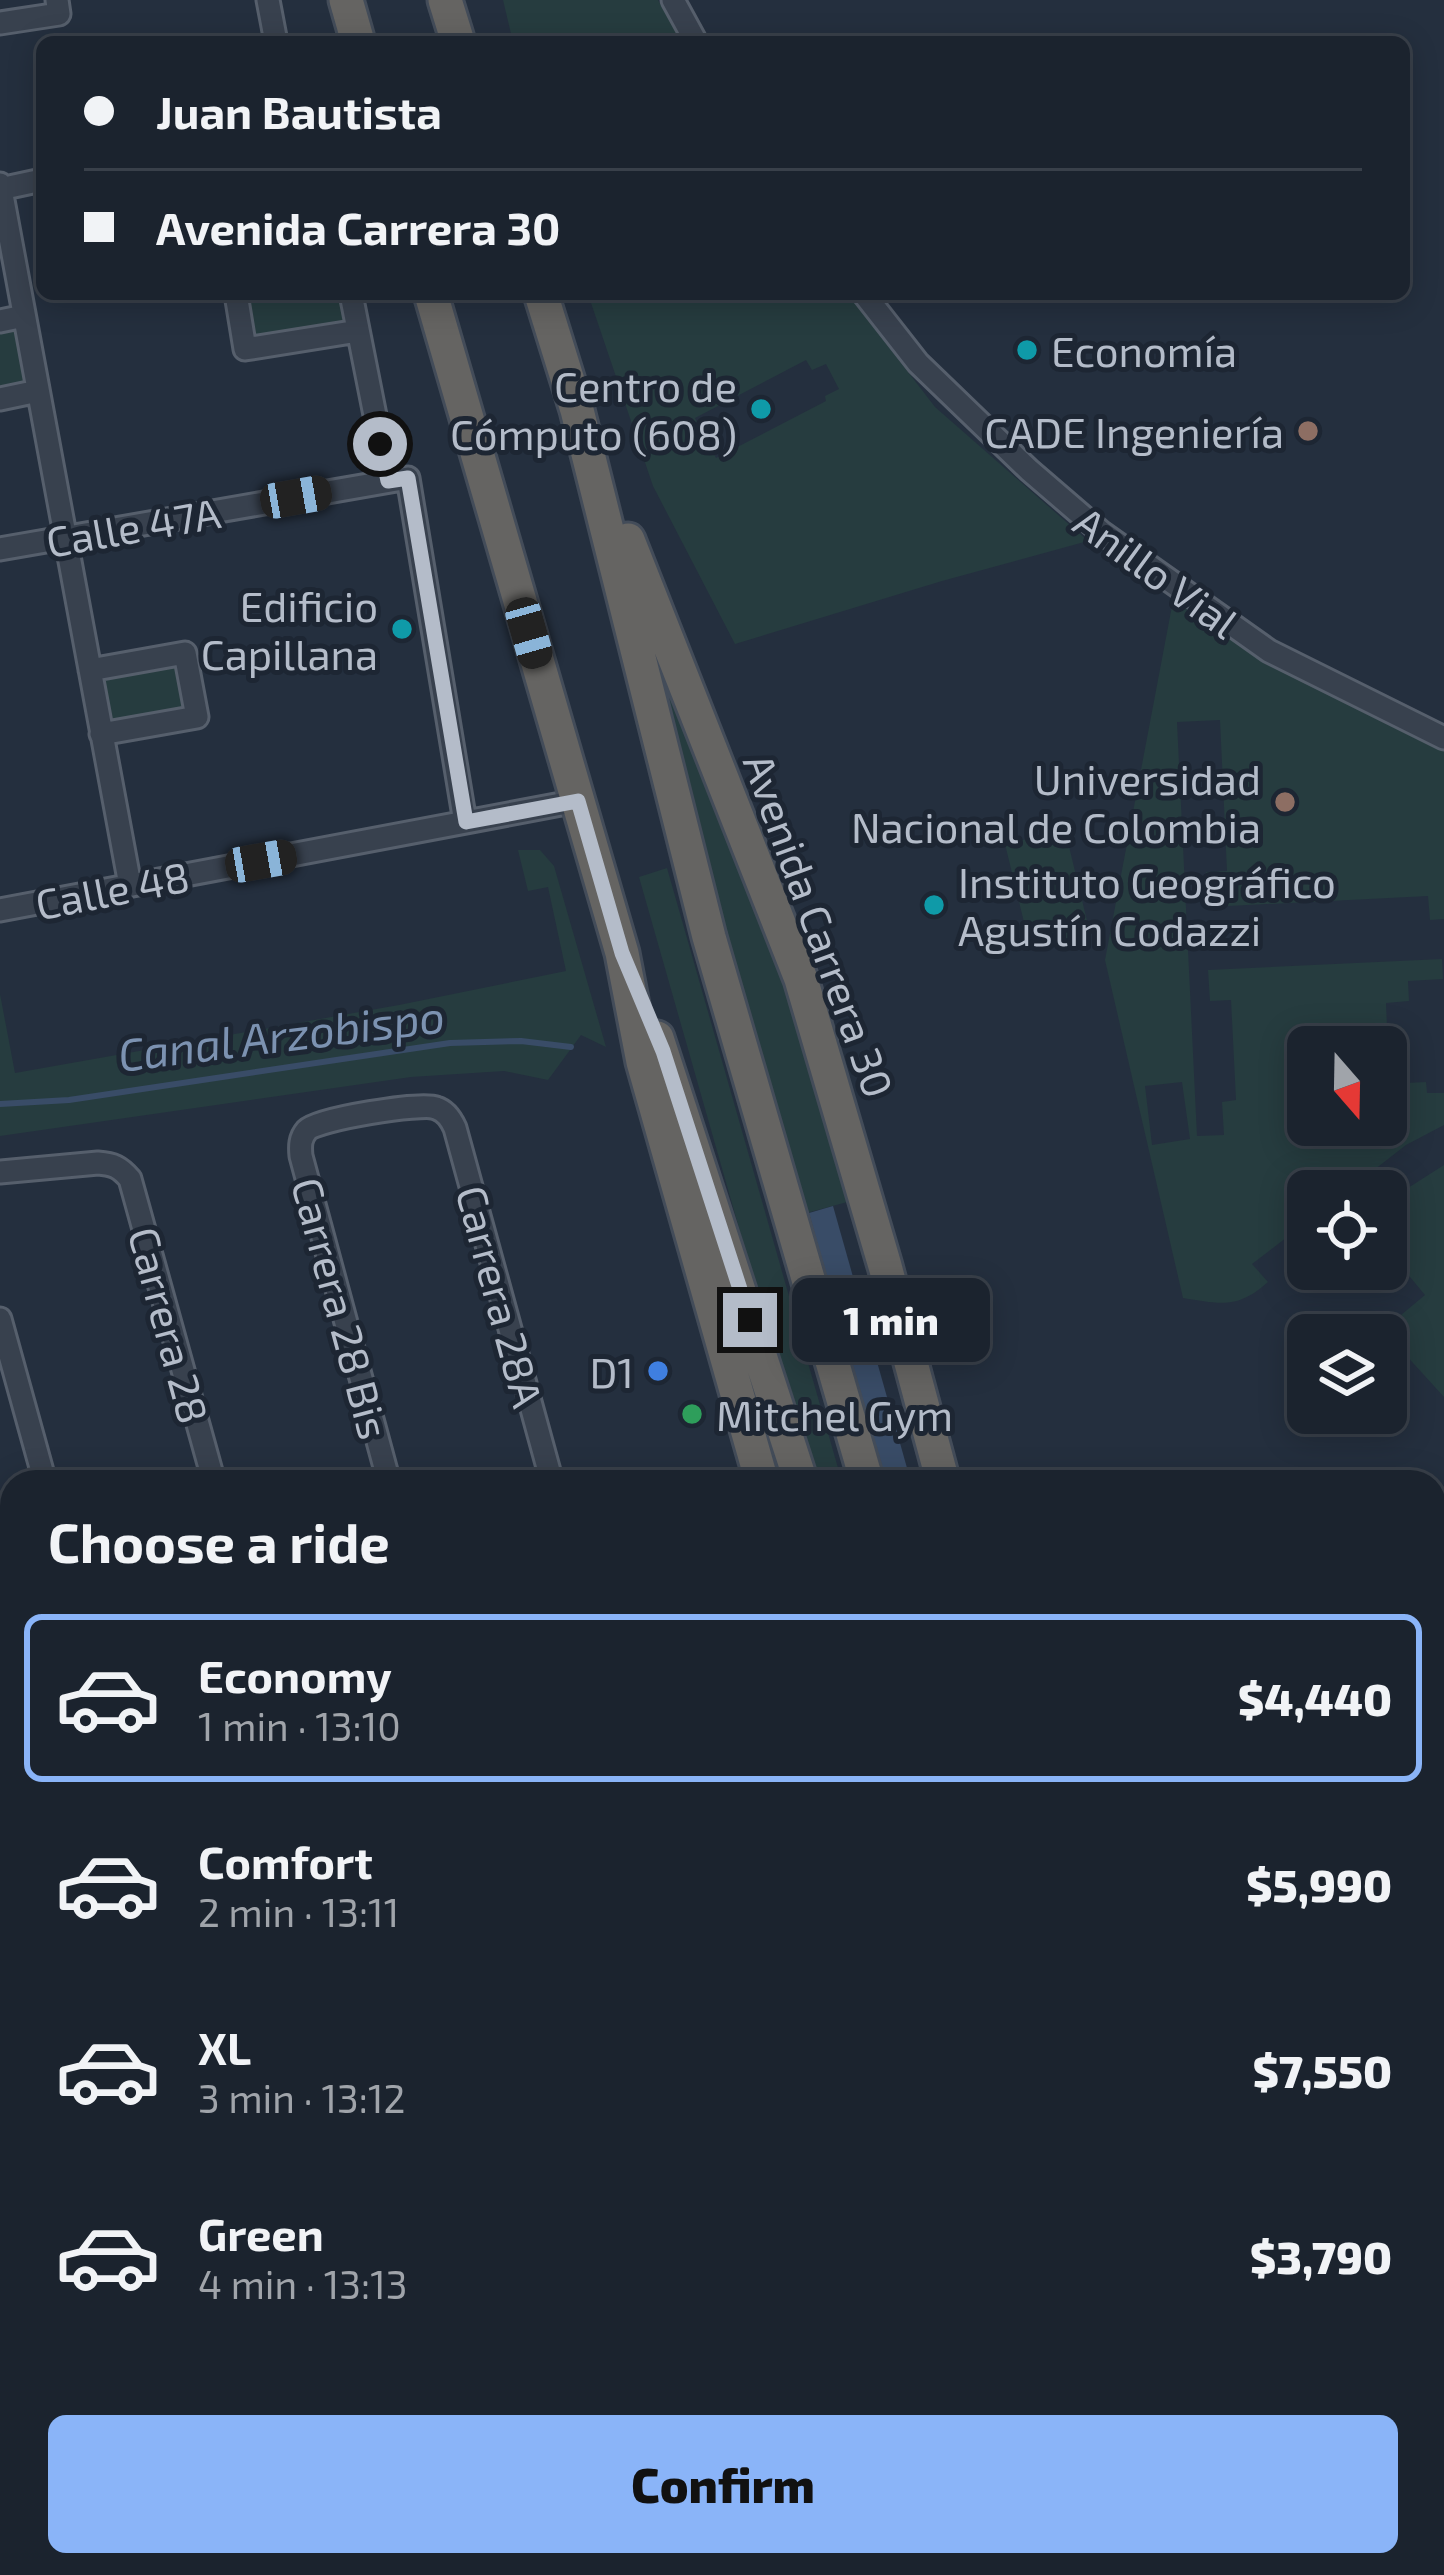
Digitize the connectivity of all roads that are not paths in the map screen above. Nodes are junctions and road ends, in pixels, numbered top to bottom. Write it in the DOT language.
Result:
graph roads {
  1 [pos="57,0"];
  2 [pos="268,0"];
  3 [pos="346,0"];
  4 [pos="445,0"];
  5 [pos="467,0"];
  6 [pos="673,0"];
  7 [pos="0,23"];
  8 [pos="275,36"];
  9 [pos="356,36"];
  10 [pos="456,36"];
  11 [pos="476,36"];
  12 [pos="693,36"];
  13 [pos="36,181"];
  14 [pos="0,187"];
  15 [pos="237,300"];
  16 [pos="352,300"];
  17 [pos="433,300"];
  18 [pos="543,300"];
  19 [pos="869,300"];
  20 [pos="24,316"];
  21 [pos="0,321"];
  22 [pos="358,331"];
  23 [pos="38,392"];
  24 [pos="0,399"];
  25 [pos="577,410"];
  26 [pos="398,480"];
  27 [pos="65,537"];
  28 [pos="0,549"];
  29 [pos="90,670"];
  30 [pos="101,734"];
  31 [pos="1444,738"];
  32 [pos="578,801"];
  33 [pos="466,822"];
  34 [pos="130,885"];
  35 [pos="0,910"];
  36 [pos="622,953"];
  37 [pos="303,1135"];
  38 [pos="0,1172"];
  39 [pos="1,1324"];
  40 [pos="42,1470"];
  41 [pos="211,1470"];
  42 [pos="386,1470"];
  43 [pos="549,1470"];
  44 [pos="759,1470"];
  45 [pos="797,1470"];
  46 [pos="864,1470"];
  47 [pos="940,1470"];
  1 -- 7 [label="street"];
  2 -- 8 [label="street"];
  3 -- 9 [label="highway"];
  4 -- 10 [label="highway"];
  5 -- 11 [label="highway"];
  6 -- 12 [label="street"];
  13 -- 14 [label="street"];
  14 -- 20 [label="street"];
  15 -- 22 [label="street"];
  16 -- 22 [label="street"];
  17 -- 32 [label="highway"];
  18 -- 25 [label="highway, Avenida Carrera 30"];
  19 -- 31 [label="street, Anillo Vial"];
  20 -- 21 [label="street"];
  20 -- 23 [label="street"];
  22 -- 26 [label="street"];
  23 -- 24 [label="street"];
  23 -- 27 [label="street"];
  25 -- 46 [label="highway, Avenida Carrera 30"];
  25 -- 47 [label="highway, Avenida Carrera 30"];
  26 -- 27 [label="street, Calle 47A"];
  26 -- 33 [label="street"];
  27 -- 28 [label="street, Calle 47A"];
  27 -- 29 [label="street"];
  29 -- 30 [label="street"];
  29 -- 30 [label="street"];
  30 -- 34 [label="street"];
  32 -- 33 [label="street, Calle 48"];
  32 -- 36 [label="highway"];
  33 -- 34 [label="street, Calle 48"];
  34 -- 35 [label="street, Calle 48"];
  36 -- 44 [label="highway"];
  36 -- 45 [label="highway"];
  37 -- 42 [label="street, Carrera 28 Bis"];
  37 -- 43 [label="street, Carrera 28A"];
  38 -- 41 [label="street, Carrera 28"];
  39 -- 40 [label="street"];
}
